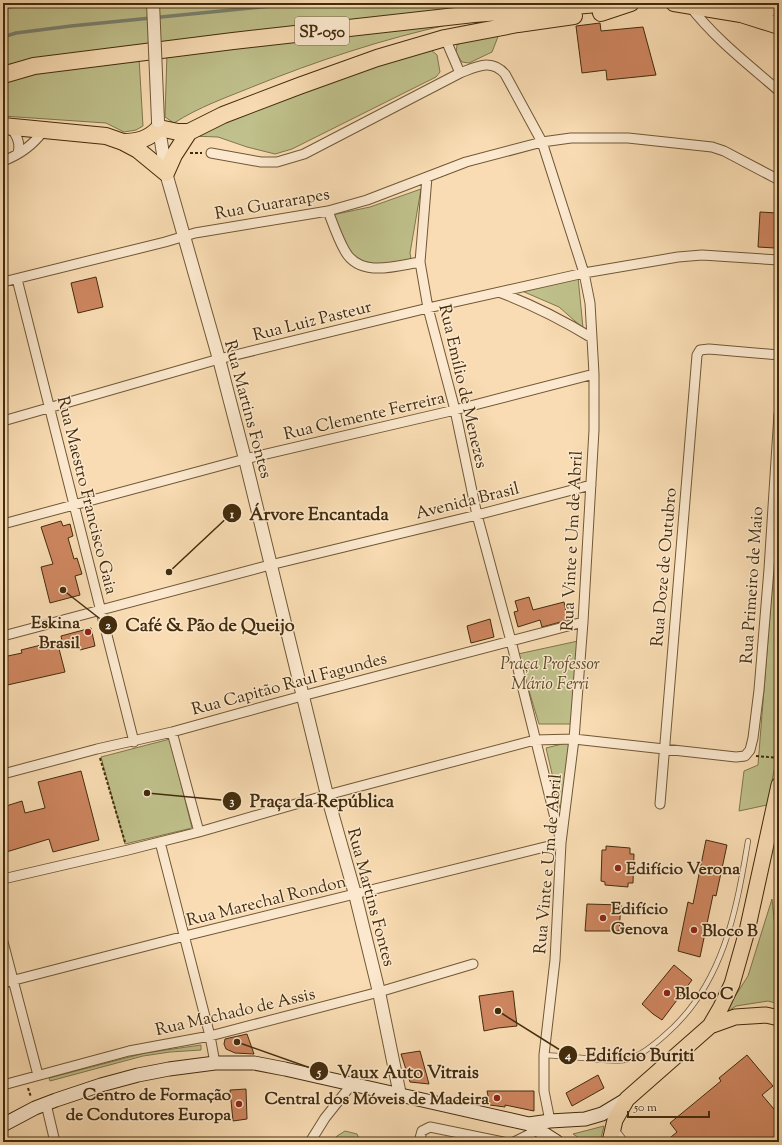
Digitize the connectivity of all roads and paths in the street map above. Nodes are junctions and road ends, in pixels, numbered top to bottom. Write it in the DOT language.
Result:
graph roads {
  1 [pos="153,3"];
  2 [pos="611,3"];
  3 [pos="631,3"];
  4 [pos="720,3"];
  5 [pos="738,3"];
  6 [pos="687,5"];
  7 [pos="779,8"];
  8 [pos="779,26"];
  9 [pos="445,38"];
  10 [pos="3,64"];
  11 [pos="34,66"];
  12 [pos="460,73"];
  13 [pos="3,75"];
  14 [pos="779,91"];
  15 [pos="159,125"];
  16 [pos="6,126"];
  17 [pos="44,130"];
  18 [pos="189,132"];
  19 [pos="123,142"];
  20 [pos="542,142"];
  21 [pos="211,153"];
  22 [pos="18,154"];
  23 [pos="174,155"];
  24 [pos="3,161"];
  25 [pos="166,173"];
  26 [pos="427,177"];
  27 [pos="779,180"];
  28 [pos="328,211"];
  29 [pos="184,237"];
  30 [pos="779,260"];
  31 [pos="420,262"];
  32 [pos="584,273"];
  33 [pos="17,279"];
  34 [pos="3,282"];
  35 [pos="499,292"];
  36 [pos="428,308"];
  37 [pos="592,338"];
  38 [pos="779,354"];
  39 [pos="219,359"];
  40 [pos="594,374"];
  41 [pos="50,408"];
  42 [pos="455,410"];
  43 [pos="779,414"];
  44 [pos="3,421"];
  45 [pos="245,459"];
  46 [pos="591,485"];
  47 [pos="74,506"];
  48 [pos="478,515"];
  49 [pos="3,524"];
  50 [pos="270,565"];
  51 [pos="101,610"];
  52 [pos="583,622"];
  53 [pos="3,636"];
  54 [pos="511,641"];
  55 [pos="302,696"];
  56 [pos="172,732"];
  57 [pos="574,739"];
  58 [pos="535,740"];
  59 [pos="134,742"];
  60 [pos="97,749"];
  61 [pos="664,749"];
  62 [pos="745,756"];
  63 [pos="779,758"];
  64 [pos="3,774"];
  65 [pos="779,785"];
  66 [pos="327,795"];
  67 [pos="660,804"];
  68 [pos="199,832"];
  69 [pos="748,841"];
  70 [pos="160,842"];
  71 [pos="561,843"];
  72 [pos="128,850"];
  73 [pos="3,879"];
  74 [pos="355,894"];
  75 [pos="185,936"];
  76 [pos="3,942"];
  77 [pos="473,964"];
  78 [pos="13,981"];
  79 [pos="3,983"];
  80 [pos="379,992"];
  81 [pos="779,1018"];
  82 [pos="710,1026"];
  83 [pos="210,1036"];
  84 [pos="544,1055"];
  85 [pos="215,1063"];
  86 [pos="38,1075"];
  87 [pos="352,1084"];
  88 [pos="3,1085"];
  89 [pos="28,1087"];
  90 [pos="400,1095"];
  91 [pos="627,1099"];
  92 [pos="32,1100"];
  93 [pos="46,1104"];
  94 [pos="550,1121"];
  95 [pos="3,1126"];
  96 [pos="614,1126"];
  97 [pos="534,1127"];
  98 [pos="55,1142"];
  99 [pos="310,1142"];
  100 [pos="419,1142"];
  101 [pos="503,1142"];
  102 [pos="514,1142"];
  103 [pos="557,1142"];
  104 [pos="610,1142"];
  105 [pos="626,1142"];
  1 -- 15 [label="street, Rua Martins Fontes, bridge"];
  2 -- 11 [label="highway, SP-050"];
  3 -- 9 [label="highway"];
  4 -- 6 [label="highway"];
  5 -- 7 [label="highway"];
  6 -- 8 [label="highway"];
  6 -- 14 [label="street"];
  9 -- 12 [label="street"];
  9 -- 18 [label="highway"];
  10 -- 11 [label="highway"];
  11 -- 13 [label="highway, SP-050"];
  12 -- 20 [label="street, Rua Vinte e Um de Abril"];
  12 -- 21 [label="street"];
  15 -- 18 [label="highway"];
  15 -- 19 [label="highway"];
  15 -- 25 [label="street, Rua Martins Fontes"];
  16 -- 17 [label="highway"];
  16 -- 22 [label="street"];
  17 -- 19 [label="highway"];
  17 -- 22 [label="street"];
  18 -- 23 [label="highway"];
  19 -- 25 [label="highway"];
  20 -- 26 [label="street, Rua Guararapes"];
  20 -- 27 [label="street, Rua Guararapes"];
  20 -- 32 [label="street, Rua Vinte e Um de Abril"];
  21 -- 23 [label="path"];
  22 -- 24 [label="street"];
  23 -- 25 [label="highway"];
  25 -- 29 [label="street, Rua Martins Fontes"];
  26 -- 28 [label="street, Rua Guararapes"];
  26 -- 31 [label="street, Rua Emílio de Menezes"];
  28 -- 29 [label="street, Rua Guararapes"];
  28 -- 31 [label="street"];
  29 -- 33 [label="street, Rua Guararapes"];
  29 -- 39 [label="street, Rua Martins Fontes"];
  30 -- 32 [label="street, Rua Luiz Pasteur"];
  31 -- 36 [label="street, Rua Emílio de Menezes"];
  32 -- 35 [label="street, Rua Luiz Pasteur"];
  32 -- 37 [label="street, Rua Vinte e Um de Abril"];
  33 -- 34 [label="street, Rua Guararapes"];
  33 -- 41 [label="street, Rua Maestro Francisco Gaia"];
  35 -- 36 [label="street, Rua Luiz Pasteur"];
  35 -- 37 [label="street"];
  36 -- 39 [label="street, Rua Luiz Pasteur"];
  36 -- 42 [label="street, Rua Emílio de Menezes"];
  37 -- 40 [label="street, Rua Vinte e Um de Abril"];
  38 -- 61 [label="street, Rua Doze de Outubro"];
  39 -- 41 [label="street, Rua Luiz Pasteur"];
  39 -- 45 [label="street, Rua Martins Fontes"];
  40 -- 42 [label="street, Rua Clemente Ferreira"];
  40 -- 46 [label="street, Rua Vinte e Um de Abril"];
  41 -- 44 [label="street, Rua Luiz Pasteur"];
  41 -- 47 [label="street, Rua Maestro Francisco Gaia"];
  42 -- 45 [label="street, Rua Clemente Ferreira"];
  42 -- 48 [label="street, Rua Emílio de Menezes"];
  43 -- 62 [label="street, Rua Primeiro de Maio"];
  45 -- 47 [label="street, Rua Clemente Ferreira"];
  45 -- 50 [label="street, Rua Martins Fontes"];
  46 -- 48 [label="street, Avenida Brasil"];
  46 -- 52 [label="street, Rua Vinte e Um de Abril"];
  47 -- 49 [label="street, Rua Clemente Ferreira"];
  47 -- 51 [label="street, Rua Maestro Francisco Gaia"];
  48 -- 50 [label="street, Avenida Brasil"];
  48 -- 54 [label="street, Rua Emílio de Menezes"];
  50 -- 51 [label="street, Avenida Brasil"];
  50 -- 55 [label="street, Rua Martins Fontes"];
  51 -- 53 [label="street, Avenida Brasil"];
  51 -- 59 [label="street, Rua Maestro Francisco Gaia"];
  52 -- 54 [label="street, Rua Capitão Raul Fagundes"];
  52 -- 57 [label="street, Rua Vinte e Um de Abril"];
  54 -- 55 [label="street, Rua Capitão Raul Fagundes"];
  54 -- 58 [label="street, Rua Emílio de Menezes"];
  55 -- 56 [label="street, Rua Capitão Raul Fagundes"];
  55 -- 66 [label="street, Rua Martins Fontes"];
  56 -- 59 [label="street, Rua Capitão Raul Fagundes"];
  56 -- 68 [label="street"];
  57 -- 58 [label="street"];
  57 -- 61 [label="street"];
  57 -- 71 [label="street, Rua Vinte e Um de Abril"];
  58 -- 66 [label="street"];
  58 -- 71 [label="street, Rua Emílio de Menezes"];
  59 -- 60 [label="street, Rua Capitão Raul Fagundes"];
  60 -- 64 [label="street, Rua Capitão Raul Fagundes"];
  60 -- 72 [label="path"];
  61 -- 62 [label="street"];
  61 -- 67 [label="street, Rua Doze de Outubro"];
  62 -- 63 [label="path"];
  65 -- 82 [label="main road"];
  66 -- 68 [label="street"];
  66 -- 74 [label="street, Rua Martins Fontes"];
  68 -- 70 [label="street"];
  69 -- 84 [label="lane"];
  70 -- 72 [label="street"];
  70 -- 75 [label="street"];
  71 -- 74 [label="street, Rua Marechal Rondon"];
  71 -- 84 [label="street, Rua Vinte e Um de Abril"];
  72 -- 73 [label="street"];
  74 -- 75 [label="street, Rua Marechal Rondon"];
  74 -- 80 [label="street, Rua Martins Fontes"];
  75 -- 78 [label="street, Rua Marechal Rondon"];
  75 -- 83 [label="street"];
  76 -- 78 [label="street"];
  77 -- 80 [label="street, Rua Machado de Assis"];
  78 -- 79 [label="street, Rua Marechal Rondon"];
  78 -- 86 [label="street"];
  80 -- 83 [label="street, Rua Machado de Assis"];
  80 -- 90 [label="street, Rua Martins Fontes"];
  81 -- 82 [label="main road"];
  82 -- 91 [label="main road"];
  83 -- 85 [label="street"];
  83 -- 86 [label="street, Rua Machado de Assis"];
  84 -- 94 [label="street, Rua Vinte e Um de Abril"];
  85 -- 87 [label="main road"];
  85 -- 93 [label="main road"];
  86 -- 88 [label="street, Rua Machado de Assis"];
  87 -- 90 [label="main road"];
  87 -- 99 [label="street"];
  89 -- 92 [label="path"];
  90 -- 97 [label="main road"];
  91 -- 94 [label="main road"];
  91 -- 96 [label="main road"];
  93 -- 95 [label="main road"];
  93 -- 98 [label="street"];
  94 -- 97 [label="main road"];
  96 -- 104 [label="main road"];
  96 -- 105 [label="lane"];
  97 -- 102 [label="street"];
  97 -- 103 [label="main road"];
  100 -- 101 [label="street"];
}
